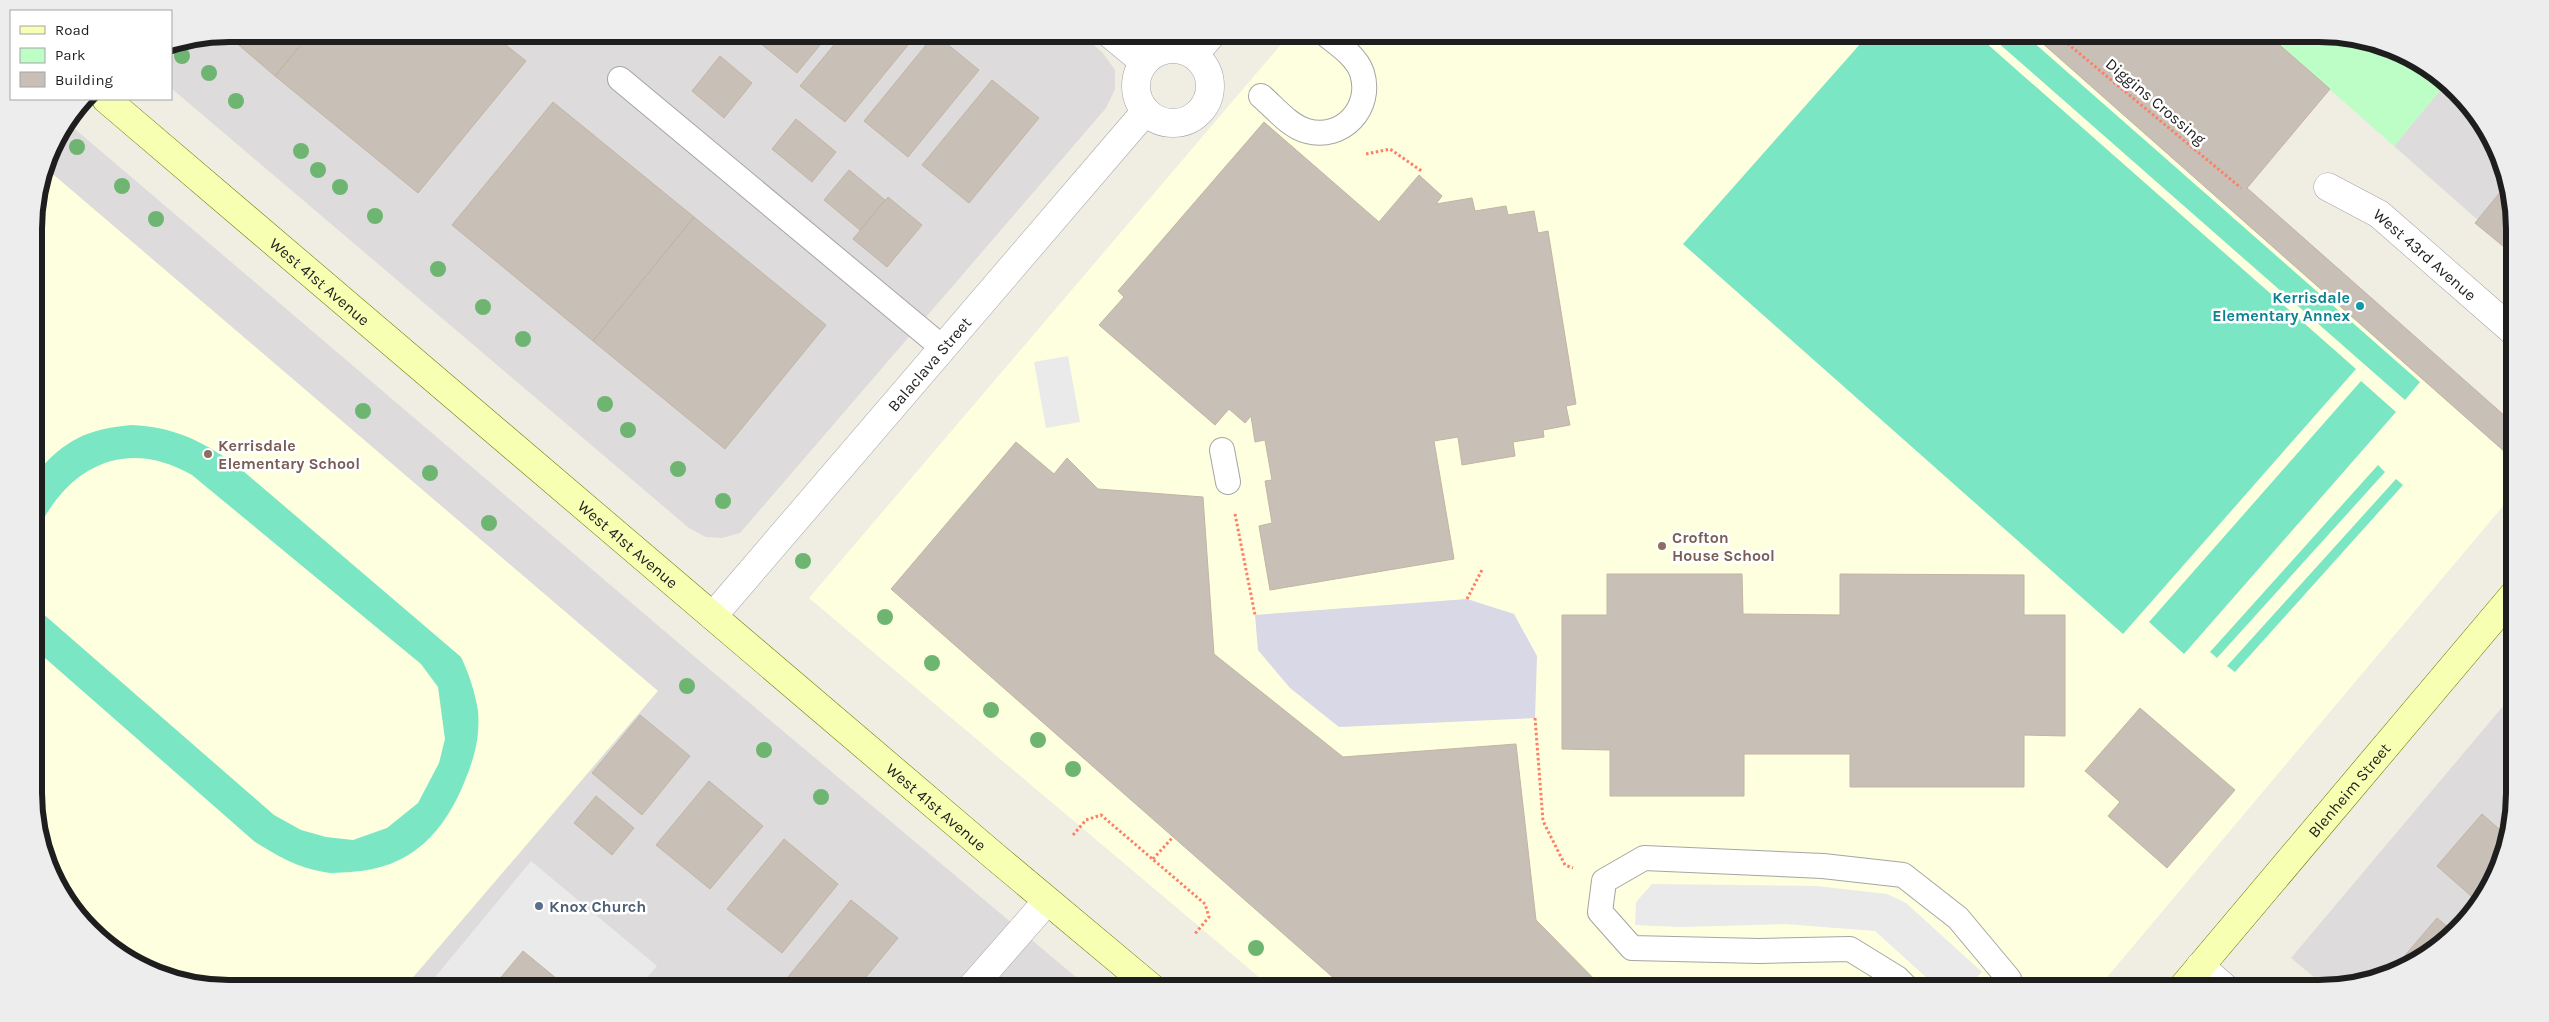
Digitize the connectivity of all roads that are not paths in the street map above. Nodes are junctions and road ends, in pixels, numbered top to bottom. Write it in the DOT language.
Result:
graph roads {
  1 [pos="1120,42"];
  2 [pos="1205,42"];
  3 [pos="1335,42"];
  4 [pos="1194,55"];
  5 [pos="1144,62"];
  6 [pos="620,79"];
  7 [pos="1261,96"];
  8 [pos="107,100"];
  9 [pos="1145,112"];
  10 [pos="2328,187"];
  11 [pos="2506,325"];
  12 [pos="943,348"];
  13 [pos="1222,450"];
  14 [pos="1228,482"];
  15 [pos="2506,604"];
  16 [pos="713,616"];
  17 [pos="1047,901"];
  18 [pos="2200,966"];
  19 [pos="978,980"];
  20 [pos="1142,980"];
  21 [pos="1899,980"];
  22 [pos="2009,980"];
  23 [pos="2189,980"];
  24 [pos="2217,980"];
  1 -- 5 [label="street"];
  2 -- 4 [label="street"];
  3 -- 7 [label="lane"];
  4 -- 5 [label="street"];
  4 -- 9 [label="street"];
  5 -- 9 [label="street"];
  6 -- 12 [label="lane"];
  8 -- 16 [label="main road, West 41st Avenue"];
  9 -- 12 [label="street, Balaclava Street"];
  10 -- 11 [label="street, West 43rd Avenue"];
  12 -- 16 [label="street, Balaclava Street"];
  13 -- 14 [label="lane"];
  15 -- 18 [label="main road, Blenheim Street"];
  16 -- 17 [label="main road, West 41st Avenue"];
  17 -- 19 [label="street"];
  17 -- 20 [label="main road, West 41st Avenue"];
  18 -- 23 [label="main road, Blenheim Street"];
  18 -- 24 [label="street"];
  21 -- 22 [label="lane"];
}
